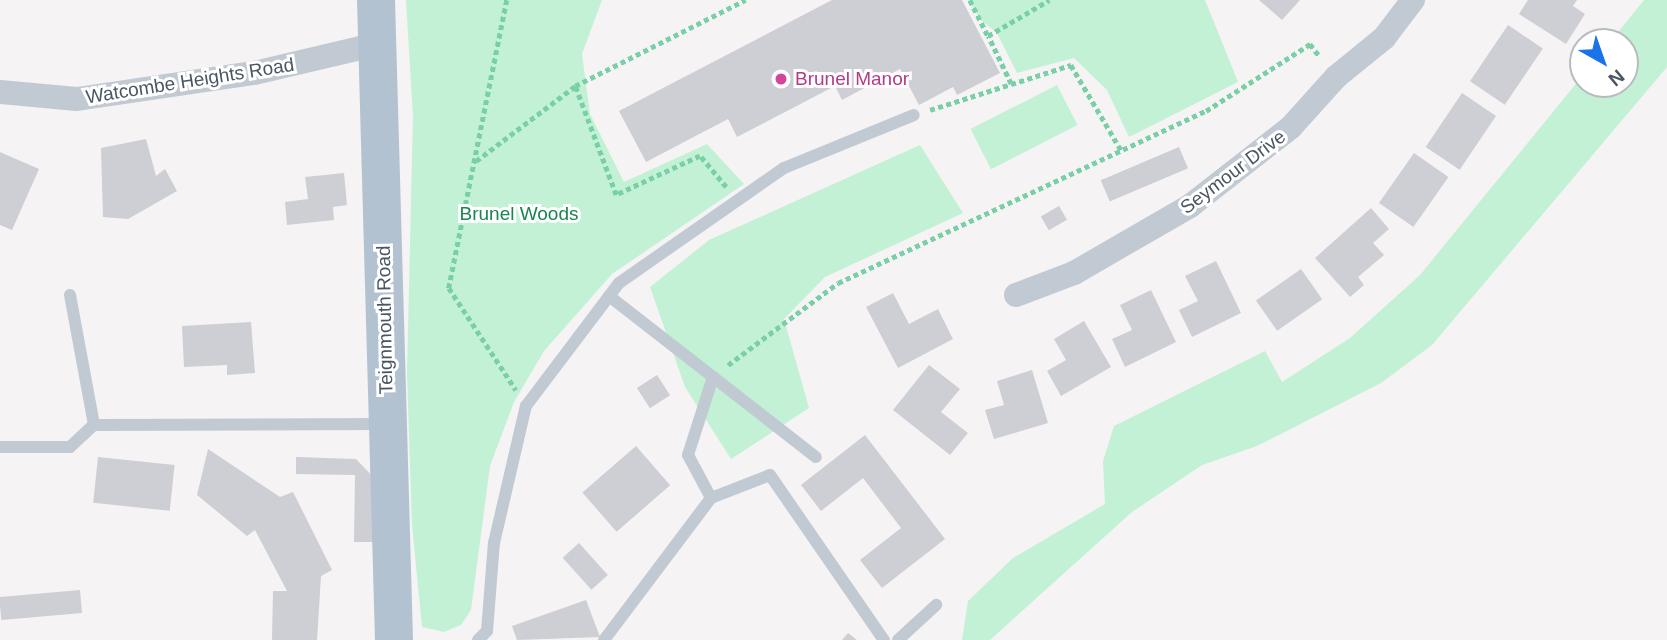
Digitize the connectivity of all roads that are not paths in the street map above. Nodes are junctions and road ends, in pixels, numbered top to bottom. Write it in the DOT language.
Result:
graph roads {
  1 [pos="376,0"];
  2 [pos="1413,0"];
  3 [pos="378,44"];
  4 [pos="0,92"];
  5 [pos="914,115"];
  6 [pos="70,295"];
  7 [pos="1016,295"];
  8 [pos="609,296"];
  9 [pos="713,377"];
  10 [pos="387,424"];
  11 [pos="94,425"];
  12 [pos="0,447"];
  13 [pos="816,457"];
  14 [pos="711,498"];
  15 [pos="936,605"];
  16 [pos="394,640"];
  17 [pos="478,640"];
  18 [pos="604,640"];
  19 [pos="884,640"];
  20 [pos="898,640"];
  1 -- 3 [label="main road, Teignmouth Road"];
  2 -- 7 [label="street, Seymour Drive"];
  3 -- 4 [label="street, Watcombe Heights Road"];
  3 -- 10 [label="main road, Teignmouth Road"];
  5 -- 8 [label="lane"];
  6 -- 11 [label="lane"];
  8 -- 9 [label="lane"];
  8 -- 17 [label="lane"];
  9 -- 13 [label="lane"];
  9 -- 14 [label="lane"];
  10 -- 11 [label="lane"];
  10 -- 16 [label="main road, Teignmouth Road"];
  11 -- 12 [label="lane"];
  14 -- 18 [label="lane"];
  14 -- 19 [label="lane"];
  15 -- 20 [label="lane"];
}
